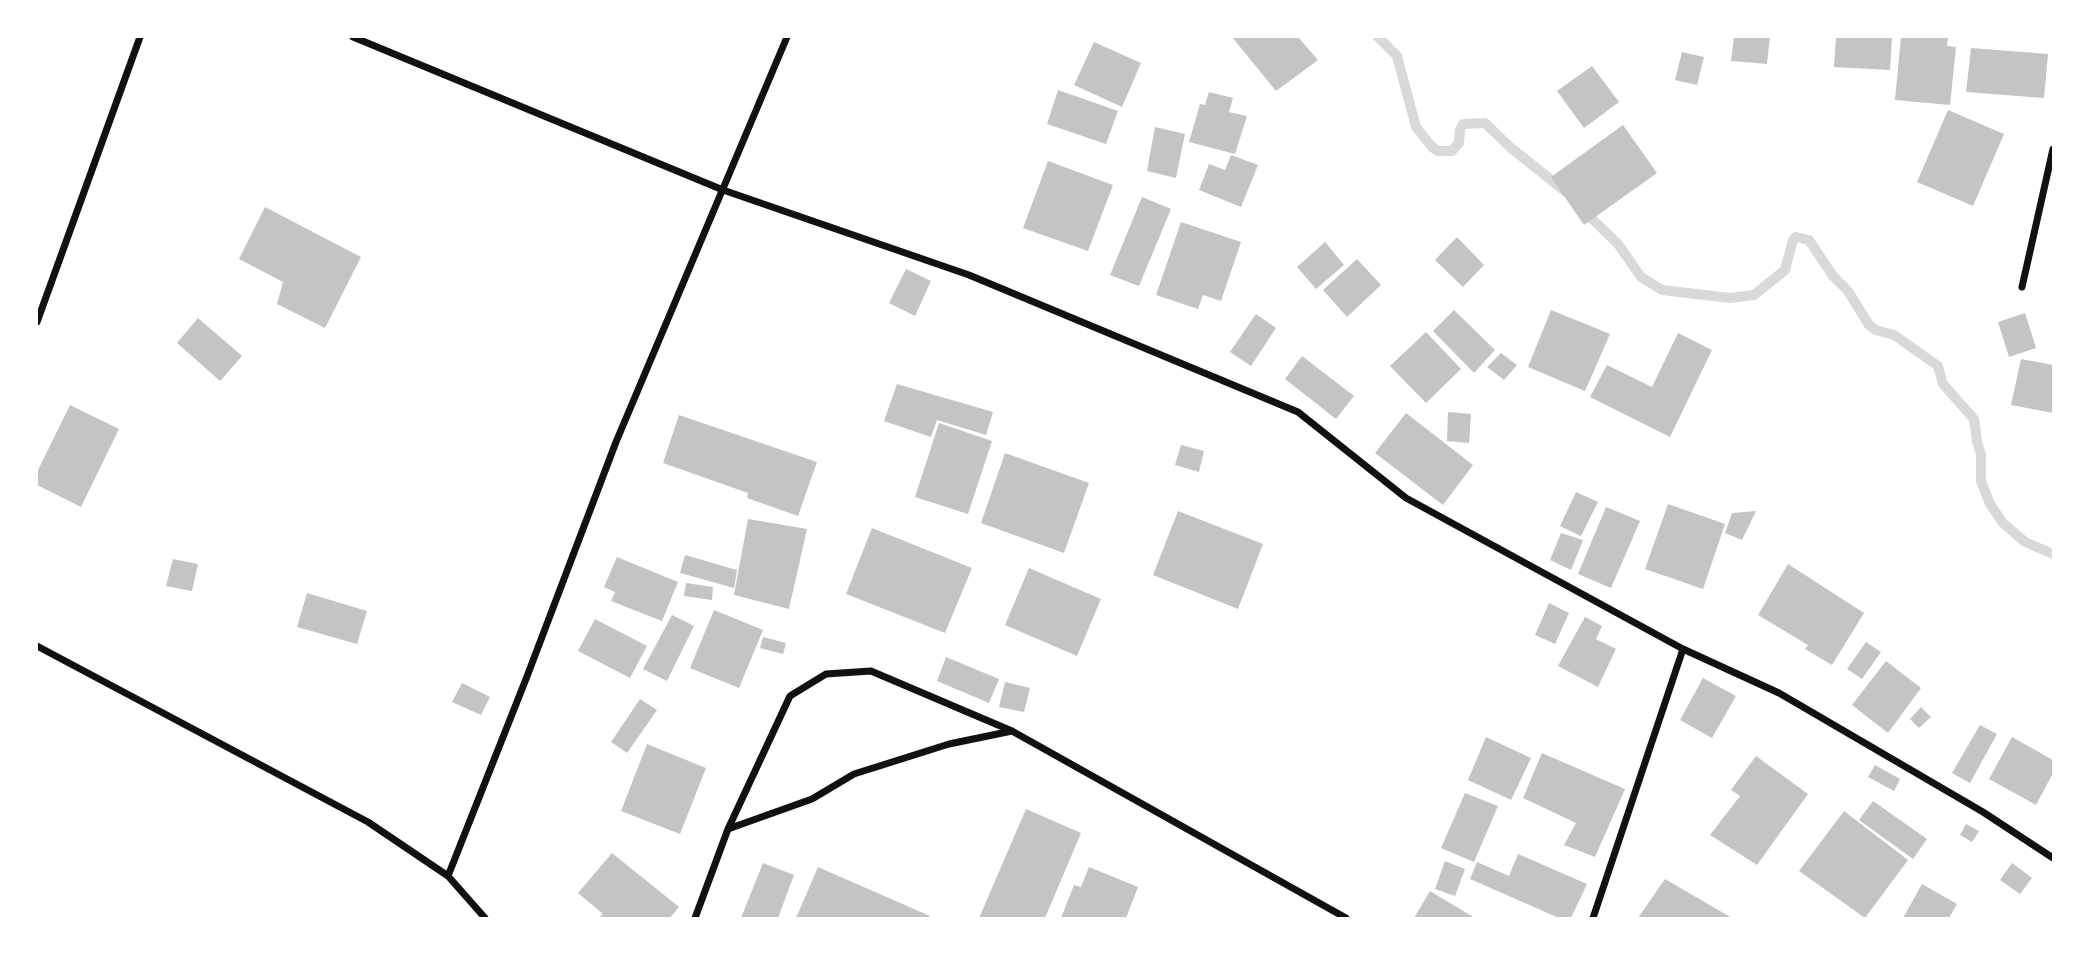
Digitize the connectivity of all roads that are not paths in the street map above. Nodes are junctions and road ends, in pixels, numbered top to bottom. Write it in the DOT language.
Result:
graph roads {
  1 [pos="140,37"];
  2 [pos="354,37"];
  3 [pos="787,37"];
  4 [pos="2053,149"];
  5 [pos="723,190"];
  6 [pos="2022,287"];
  7 [pos="37,322"];
  8 [pos="37,646"];
  9 [pos="1683,649"];
  10 [pos="1012,731"];
  11 [pos="728,830"];
  12 [pos="2053,858"];
  13 [pos="448,876"];
  14 [pos="485,918"];
  15 [pos="695,918"];
  16 [pos="1346,918"];
  17 [pos="1593,918"];
  1 -- 7 [label="street"];
  2 -- 5 [label="street"];
  3 -- 5 [label="street"];
  4 -- 6 [label="street"];
  5 -- 9 [label="street"];
  5 -- 13 [label="street"];
  8 -- 13 [label="street"];
  9 -- 12 [label="street"];
  9 -- 17 [label="street"];
  10 -- 11 [label="street"];
  10 -- 11 [label="street"];
  10 -- 16 [label="street"];
  11 -- 15 [label="street"];
  13 -- 14 [label="street"];
}
